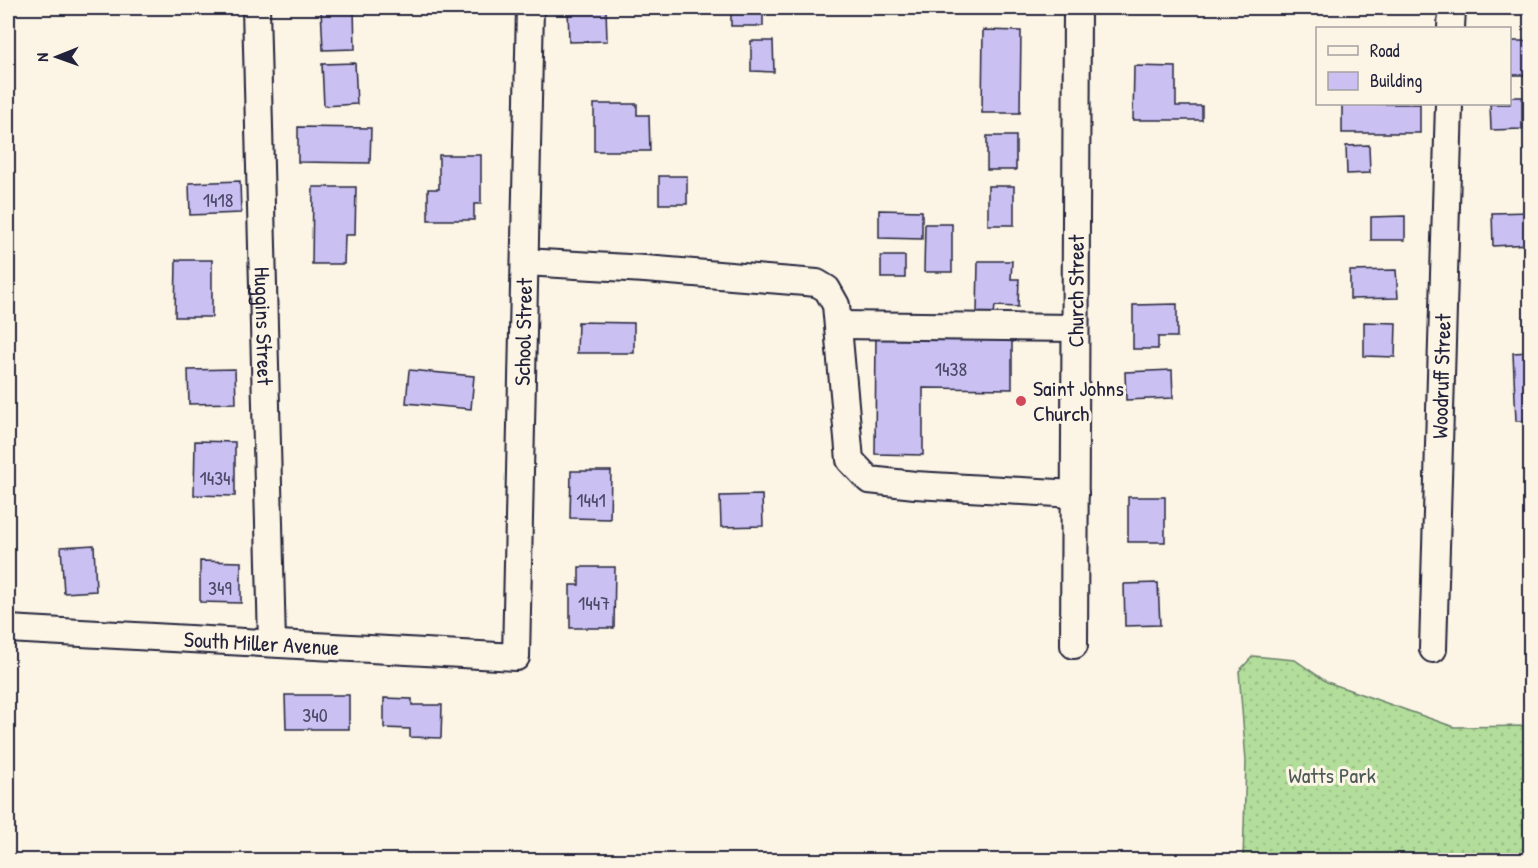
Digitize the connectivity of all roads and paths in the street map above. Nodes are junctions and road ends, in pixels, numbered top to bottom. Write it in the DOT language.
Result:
graph roads {
  1 [pos="256,8"];
  2 [pos="530,8"];
  3 [pos="1077,8"];
  4 [pos="1452,8"];
  5 [pos="1451,27"];
  6 [pos="1449,105"];
  7 [pos="525,262"];
  8 [pos="838,325"];
  9 [pos="1076,328"];
  10 [pos="1075,494"];
  11 [pos="8,629"];
  12 [pos="272,643"];
  13 [pos="1074,645"];
  14 [pos="1433,649"];
  15 [pos="516,657"];
  1 -- 12 [label="street, Huggins Street"];
  2 -- 7 [label="street, School Street"];
  3 -- 9 [label="street, Church Street"];
  4 -- 5 [label="street"];
  6 -- 14 [label="street, Woodruff Street"];
  7 -- 8 [label="street"];
  7 -- 15 [label="street, School Street"];
  8 -- 9 [label="street"];
  8 -- 10 [label="street"];
  9 -- 10 [label="street, Church Street"];
  10 -- 13 [label="street, Church Street"];
  11 -- 12 [label="street, South Miller Avenue"];
  12 -- 15 [label="street, South Miller Avenue"];
}
